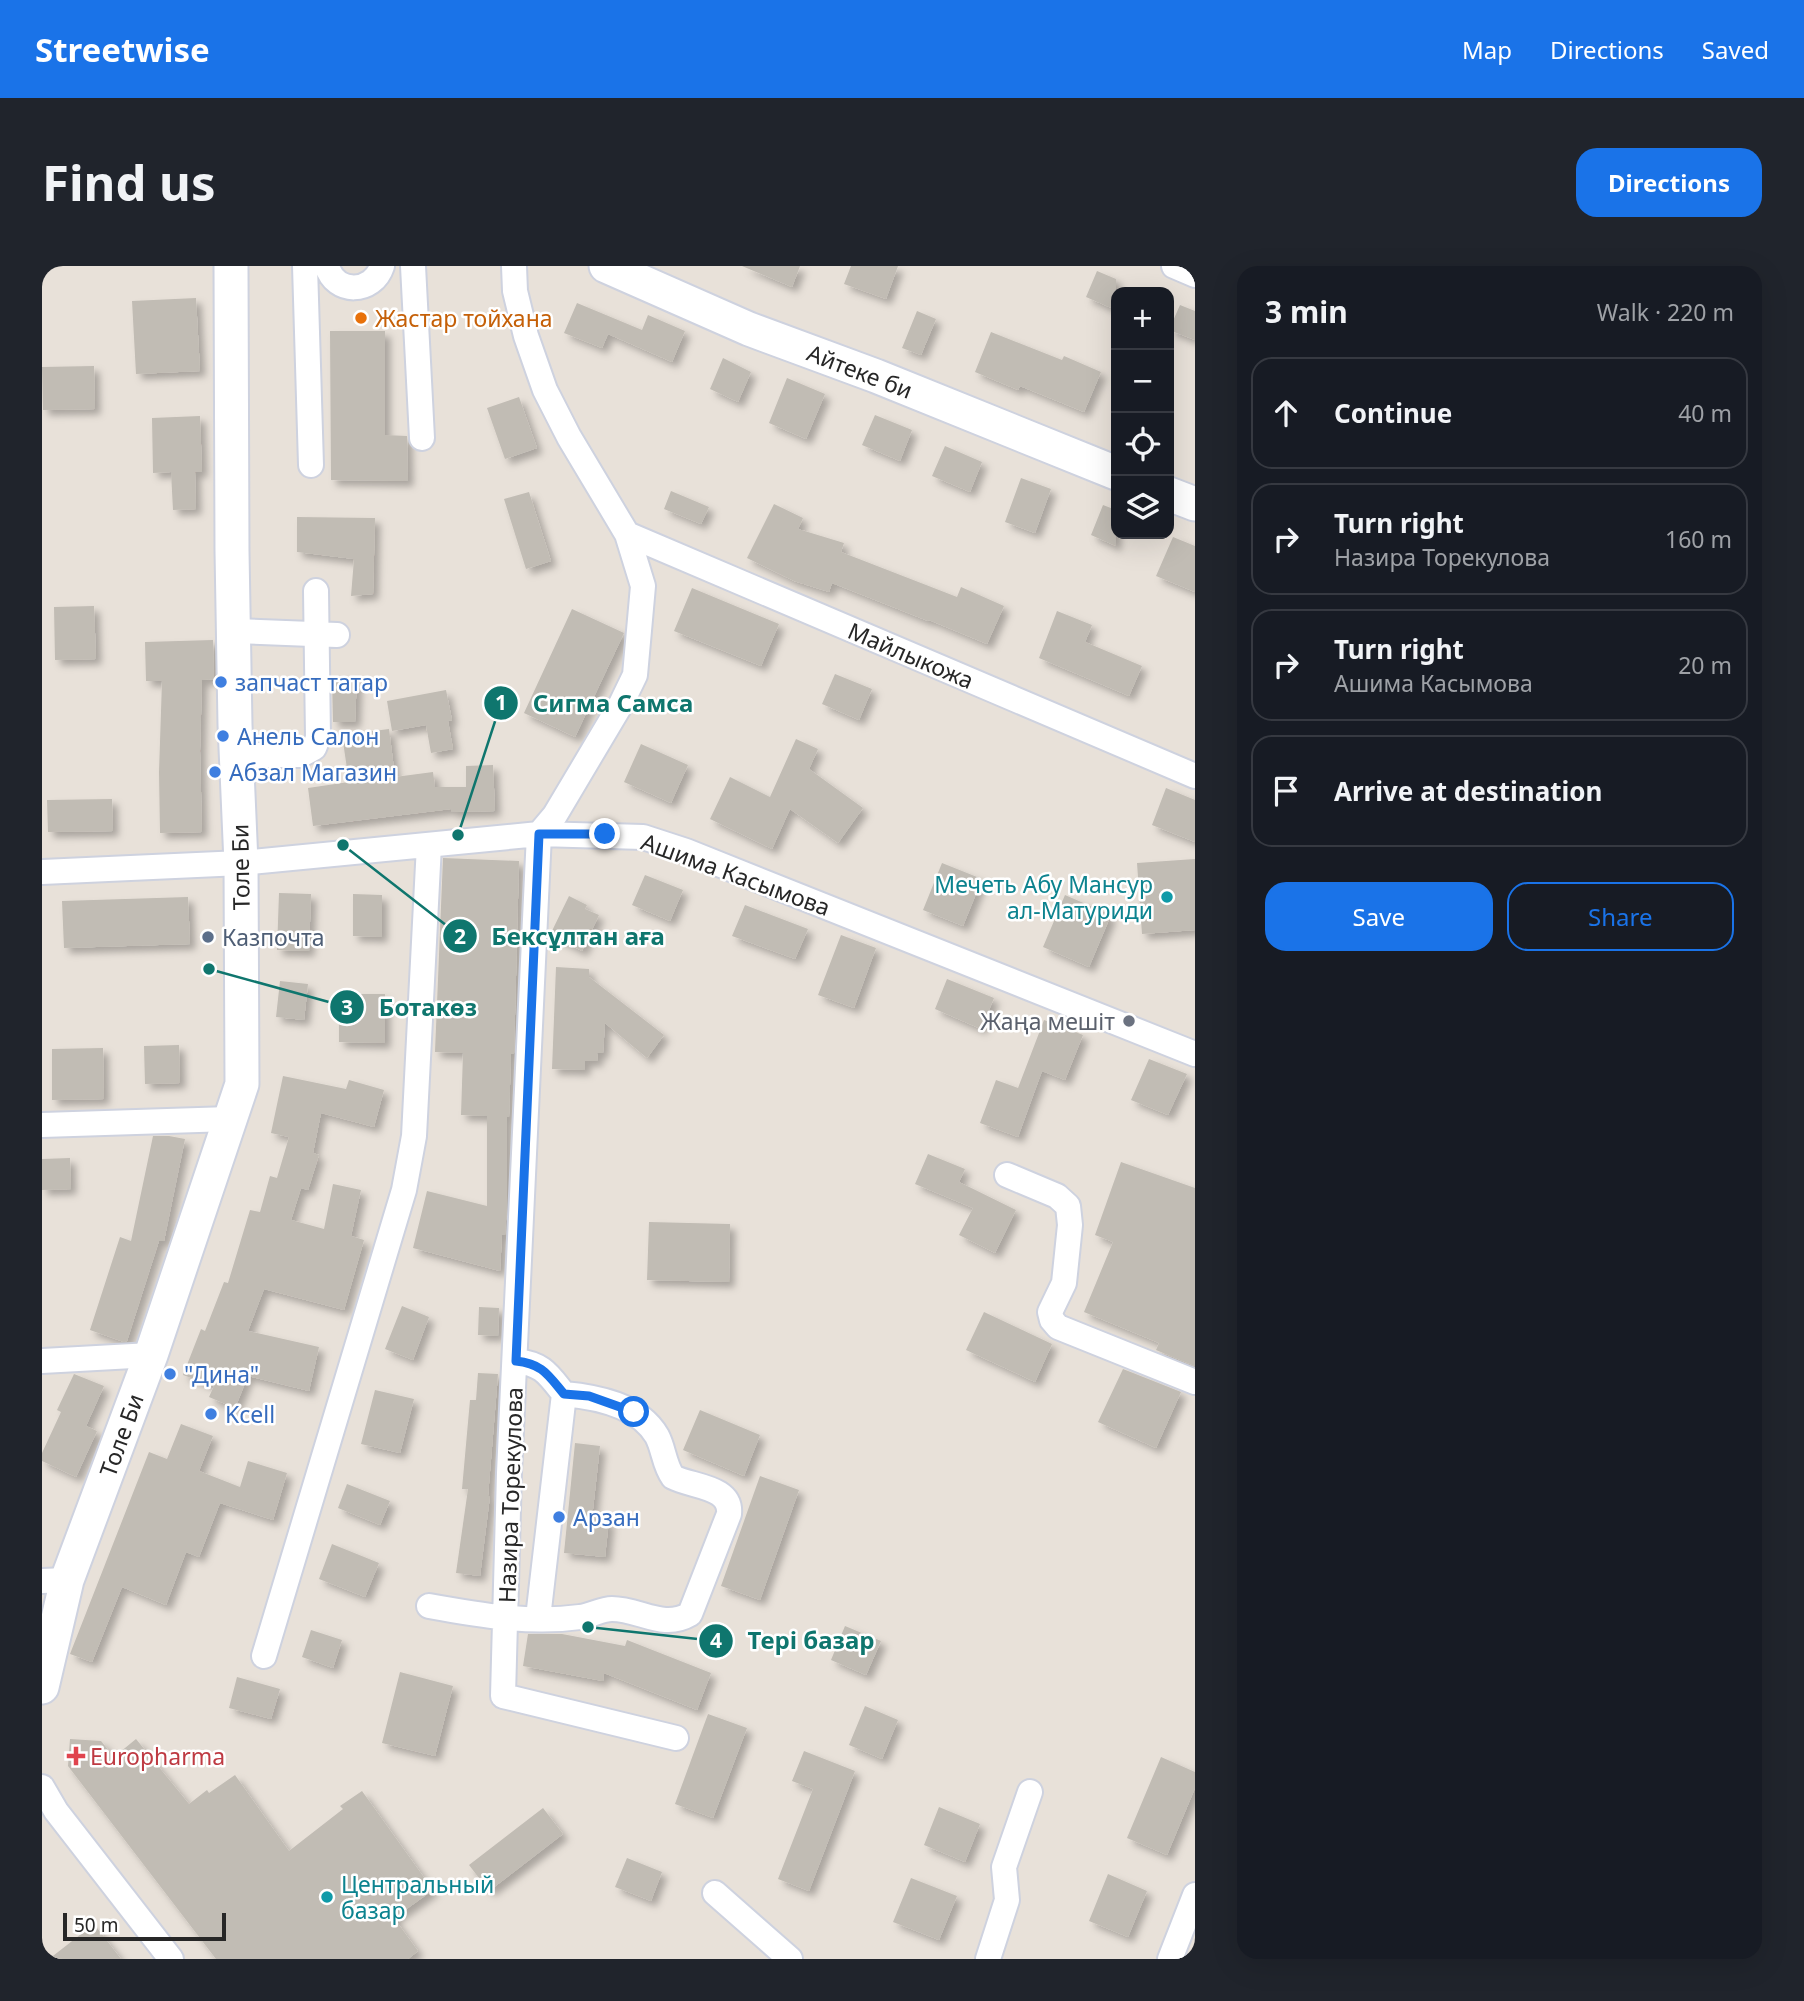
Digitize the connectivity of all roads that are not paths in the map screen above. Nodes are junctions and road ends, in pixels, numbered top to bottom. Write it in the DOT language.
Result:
graph roads {
  1 [pos="230,266"];
  2 [pos="305,266"];
  3 [pos="327,266"];
  4 [pos="382,266"];
  5 [pos="413,266"];
  6 [pos="514,266"];
  7 [pos="606,266"];
  8 [pos="422,438"];
  9 [pos="311,465"];
  10 [pos="1111,471"];
  11 [pos="1174,496"];
  12 [pos="1195,504"];
  13 [pos="627,534"];
  14 [pos="316,591"];
  15 [pos="234,631"];
  16 [pos="327,635"];
  17 [pos="236,755"];
  18 [pos="1195,776"];
  19 [pos="539,834"];
  20 [pos="429,845"];
  21 [pos="241,863"];
  22 [pos="42,872"];
  23 [pos="1195,1054"];
  24 [pos="230,1119"];
  25 [pos="42,1125"];
  26 [pos="1007,1175"];
  27 [pos="150,1355"];
  28 [pos="42,1361"];
  29 [pos="516,1361"];
  30 [pos="1195,1382"];
  31 [pos="564,1394"];
  32 [pos="55,1580"];
  33 [pos="429,1606"];
  34 [pos="538,1618"];
  35 [pos="505,1619"];
  36 [pos="264,1656"];
  37 [pos="42,1688"];
  38 [pos="676,1738"];
  39 [pos="42,1787"];
  40 [pos="1030,1792"];
  41 [pos="715,1893"];
  42 [pos="1195,1895"];
  43 [pos="171,1959"];
  44 [pos="790,1959"];
  45 [pos="988,1959"];
  46 [pos="1170,1959"];
  1 -- 15 [label="street, Толе Би"];
  2 -- 9 [label="street"];
  3 -- 4 [label="street"];
  5 -- 8 [label="street"];
  6 -- 13 [label="street"];
  7 -- 10 [label="street, Айтеке би"];
  11 -- 12 [label="street"];
  13 -- 18 [label="street, Майлыкожа"];
  13 -- 19 [label="street"];
  14 -- 16 [label="street"];
  15 -- 16 [label="street"];
  15 -- 17 [label="street, Толе Би"];
  16 -- 17 [label="street"];
  17 -- 21 [label="street, Толе Би"];
  19 -- 20 [label="street, Ашима Касымова"];
  19 -- 23 [label="street, Ашима Касымова"];
  19 -- 29 [label="street, Назира Торекулова"];
  20 -- 21 [label="street, Ашима Касымова"];
  20 -- 36 [label="street"];
  21 -- 22 [label="street, Ашима Касымова"];
  21 -- 24 [label="street, Толе Би"];
  24 -- 25 [label="street"];
  24 -- 27 [label="street, Толе Би"];
  26 -- 30 [label="street"];
  27 -- 28 [label="street"];
  27 -- 32 [label="street, Толе Би"];
  29 -- 31 [label="street"];
  29 -- 35 [label="street, Назира Торекулова"];
  31 -- 34 [label="street"];
  31 -- 34 [label="street"];
  32 -- 37 [label="street, Толе Би"];
  33 -- 35 [label="street"];
  34 -- 35 [label="street"];
  35 -- 38 [label="street, Назира Торекулова"];
  39 -- 43 [label="street"];
  40 -- 45 [label="street"];
  41 -- 44 [label="street"];
  42 -- 46 [label="street"];
}
